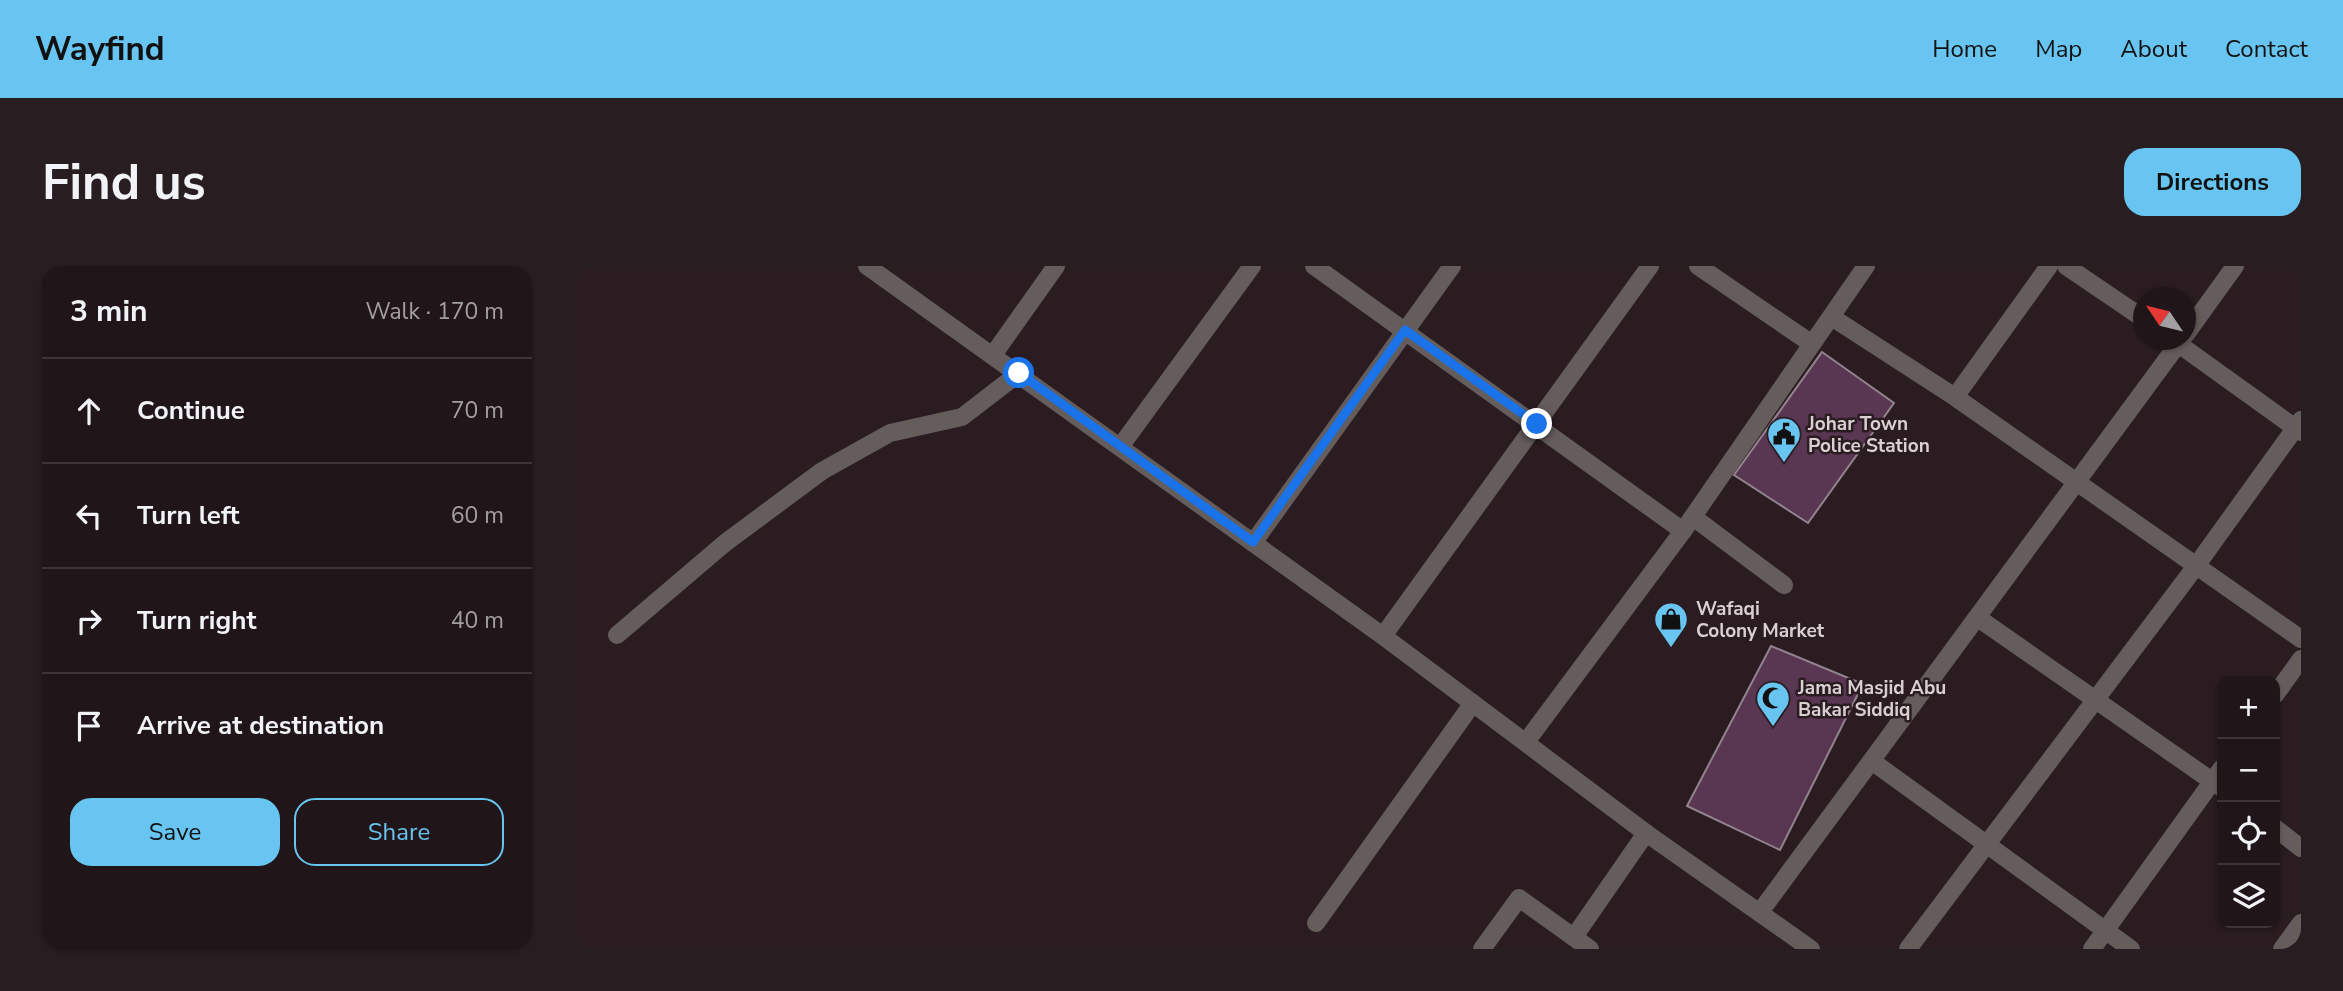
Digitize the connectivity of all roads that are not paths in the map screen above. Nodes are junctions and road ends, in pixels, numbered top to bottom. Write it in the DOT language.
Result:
graph roads {
  1 [pos="867,266"];
  2 [pos="1056,266"];
  3 [pos="1252,266"];
  4 [pos="1314,266"];
  5 [pos="1452,266"];
  6 [pos="1650,266"];
  7 [pos="1698,266"];
  8 [pos="1866,266"];
  9 [pos="2049,266"];
  10 [pos="2066,266"];
  11 [pos="2235,266"];
  12 [pos="2133,312"];
  13 [pos="1833,318"];
  14 [pos="2196,318"];
  15 [pos="1405,330"];
  16 [pos="1812,344"];
  17 [pos="2172,350"];
  18 [pos="2195,350"];
  19 [pos="993,355"];
  20 [pos="1019,373"];
  21 [pos="1955,397"];
  22 [pos="1537,424"];
  23 [pos="2299,427"];
  24 [pos="1120,447"];
  25 [pos="2077,483"];
  26 [pos="1688,524"];
  27 [pos="1253,542"];
  28 [pos="2196,566"];
  29 [pos="1784,584"];
  30 [pos="1978,618"];
  31 [pos="617,635"];
  32 [pos="1383,636"];
  33 [pos="2301,639"];
  34 [pos="2301,659"];
  35 [pos="2280,688"];
  36 [pos="2094,700"];
  37 [pos="1473,703"];
  38 [pos="1526,742"];
  39 [pos="1873,762"];
  40 [pos="2217,778"];
  41 [pos="2217,782"];
  42 [pos="2280,832"];
  43 [pos="1646,833"];
  44 [pos="1987,844"];
  45 [pos="2301,848"];
  46 [pos="1760,912"];
  47 [pos="1316,923"];
  48 [pos="2301,923"];
  49 [pos="2105,930"];
  50 [pos="1574,937"];
  51 [pos="1482,949"];
  52 [pos="1590,949"];
  53 [pos="1811,949"];
  54 [pos="1908,949"];
  55 [pos="2092,949"];
  56 [pos="2131,949"];
  57 [pos="2282,949"];
  1 -- 19 [label="street"];
  2 -- 19 [label="street"];
  3 -- 24 [label="street"];
  4 -- 15 [label="street"];
  5 -- 15 [label="street"];
  6 -- 22 [label="street"];
  7 -- 16 [label="street"];
  8 -- 13 [label="street"];
  9 -- 21 [label="street"];
  10 -- 12 [label="street"];
  11 -- 14 [label="street"];
  13 -- 16 [label="street"];
  13 -- 21 [label="street"];
  15 -- 22 [label="street"];
  15 -- 27 [label="street"];
  16 -- 26 [label="street"];
  17 -- 25 [label="street"];
  18 -- 23 [label="street"];
  19 -- 20 [label="street"];
  20 -- 24 [label="street"];
  20 -- 31 [label="street"];
  21 -- 25 [label="street"];
  22 -- 26 [label="street"];
  22 -- 32 [label="street"];
  23 -- 28 [label="street"];
  24 -- 27 [label="street"];
  25 -- 28 [label="street"];
  25 -- 30 [label="street"];
  26 -- 29 [label="street"];
  26 -- 38 [label="street"];
  27 -- 32 [label="street"];
  28 -- 33 [label="street"];
  28 -- 36 [label="street"];
  30 -- 36 [label="street"];
  30 -- 39 [label="street"];
  32 -- 37 [label="street"];
  34 -- 35 [label="street"];
  36 -- 40 [label="street"];
  36 -- 44 [label="street"];
  37 -- 38 [label="street"];
  37 -- 47 [label="street"];
  38 -- 43 [label="street"];
  39 -- 44 [label="street"];
  39 -- 46 [label="street"];
  41 -- 49 [label="street"];
  42 -- 45 [label="street"];
  43 -- 46 [label="street"];
  43 -- 50 [label="street"];
  44 -- 49 [label="street"];
  44 -- 54 [label="street"];
  46 -- 53 [label="street"];
  48 -- 57 [label="street"];
  49 -- 55 [label="street"];
  49 -- 56 [label="street"];
  50 -- 51 [label="street"];
  50 -- 52 [label="street"];
}
